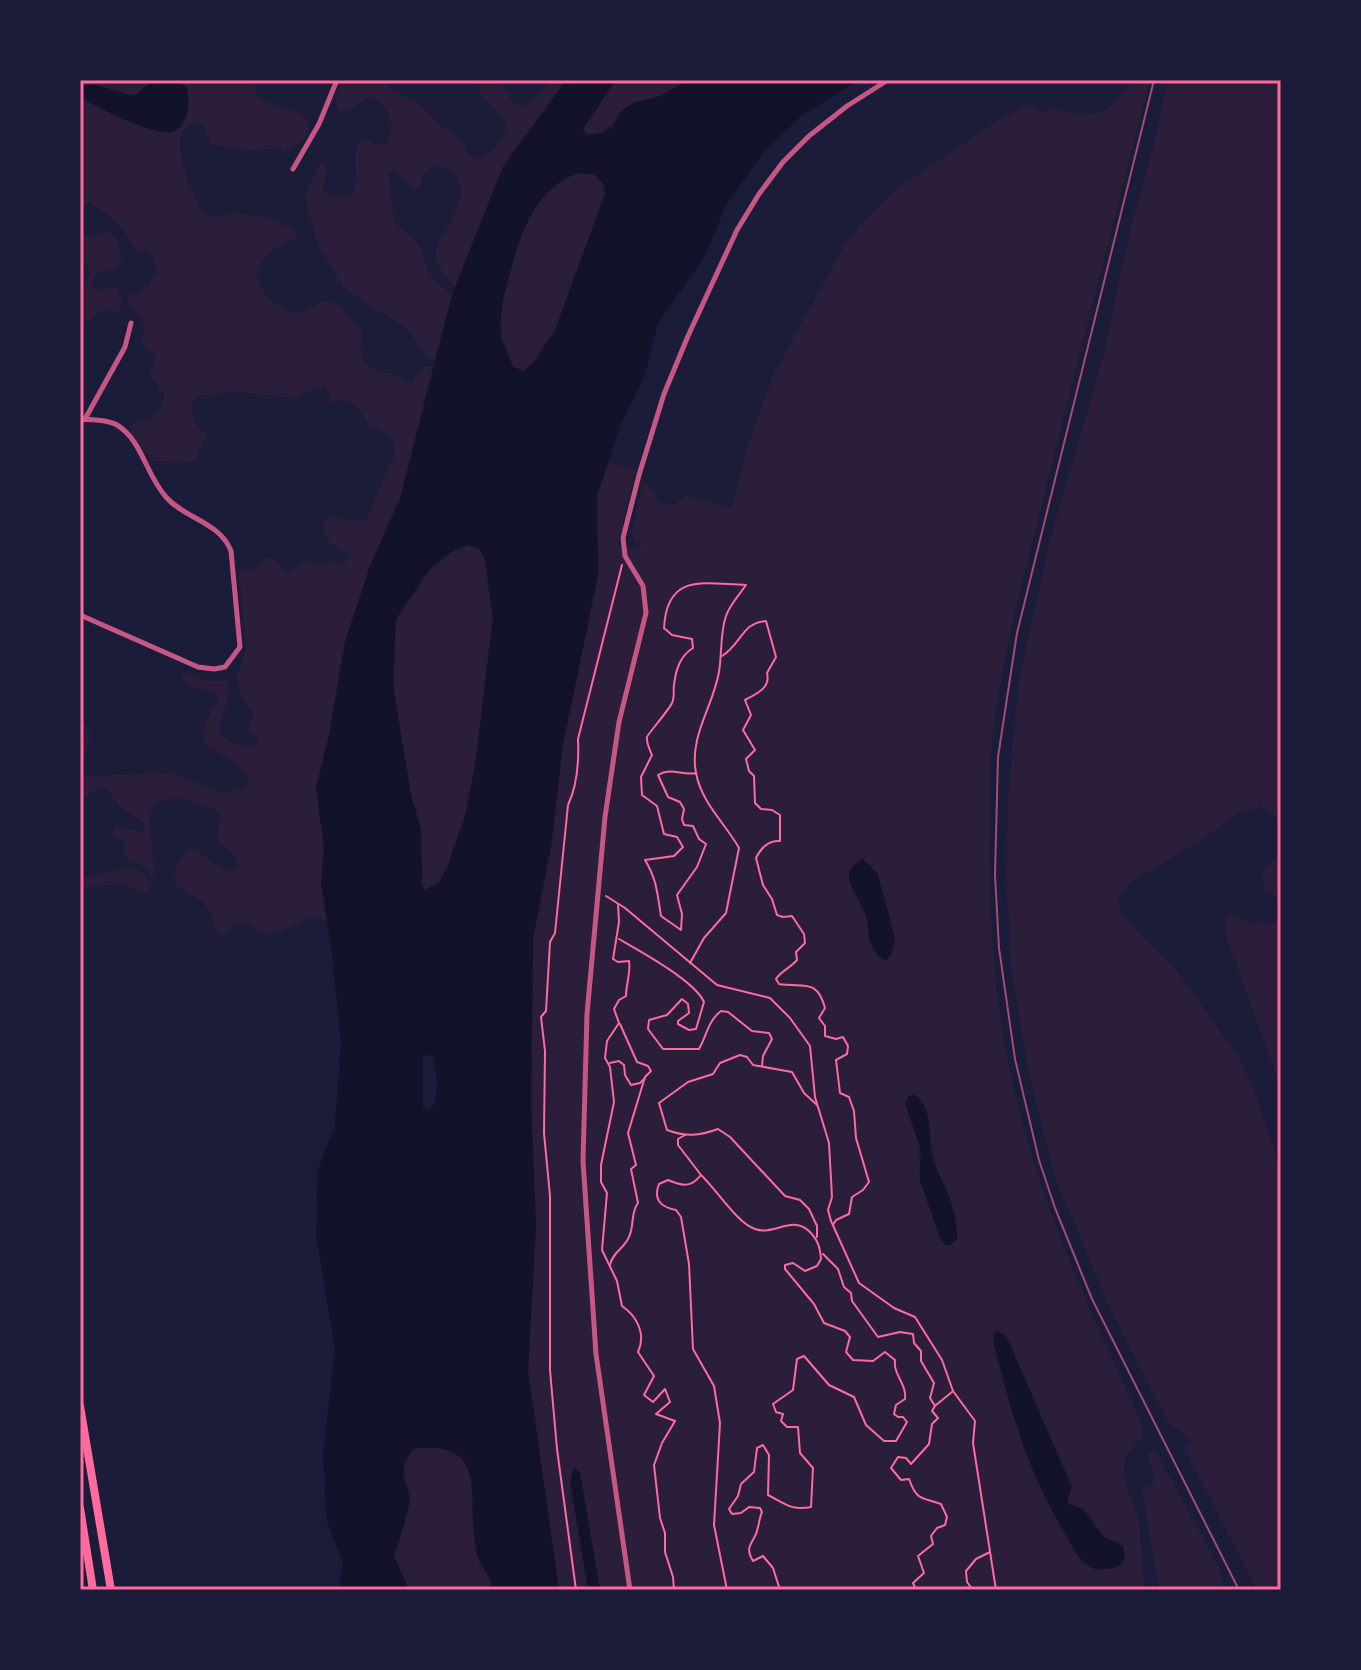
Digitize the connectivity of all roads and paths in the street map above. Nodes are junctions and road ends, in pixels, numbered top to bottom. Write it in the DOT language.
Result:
graph roads {
  1 [pos="337,80"];
  2 [pos="888,80"];
  3 [pos="293,169"];
  4 [pos="131,323"];
  5 [pos="82,420"];
  6 [pos="625,556"];
  7 [pos="80,615"];
  8 [pos="721,657"];
  9 [pos="696,773"];
  10 [pos="597,895"];
  11 [pos="618,903"];
  12 [pos="618,938"];
  13 [pos="690,963"];
  14 [pos="619,1023"];
  15 [pos="609,1064"];
  16 [pos="762,1066"];
  17 [pos="645,1077"];
  18 [pos="818,1106"];
  19 [pos="685,1135"];
  20 [pos="701,1175"];
  21 [pos="833,1225"];
  22 [pos="816,1239"];
  23 [pos="821,1252"];
  24 [pos="610,1265"];
  25 [pos="953,1391"];
  26 [pos="80,1406"];
  27 [pos="935,1406"];
  28 [pos="80,1508"];
  29 [pos="991,1551"];
  30 [pos="93,1590"];
  31 [pos="111,1590"];
  32 [pos="576,1590"];
  33 [pos="630,1590"];
  34 [pos="674,1590"];
  35 [pos="727,1590"];
  36 [pos="780,1590"];
  37 [pos="916,1590"];
  38 [pos="973,1590"];
  39 [pos="996,1590"];
  1 -- 3 [label="street"];
  2 -- 6 [label="street"];
  4 -- 5 [label="street"];
  5 -- 7 [label="street"];
  6 -- 10 [label="street"];
  6 -- 32 [label="path"];
  8 -- 9 [label="path"];
  8 -- 9 [label="path"];
  8 -- 21 [label="path"];
  9 -- 13 [label="path"];
  10 -- 11 [label="path"];
  10 -- 33 [label="street"];
  11 -- 12 [label="path"];
  11 -- 13 [label="path"];
  12 -- 14 [label="path"];
  12 -- 16 [label="path"];
  13 -- 18 [label="path"];
  14 -- 15 [label="path"];
  14 -- 17 [label="path"];
  15 -- 17 [label="path"];
  15 -- 24 [label="path"];
  16 -- 18 [label="path"];
  16 -- 19 [label="path"];
  17 -- 24 [label="path"];
  18 -- 21 [label="path"];
  19 -- 20 [label="path"];
  19 -- 22 [label="path"];
  20 -- 22 [label="path"];
  20 -- 35 [label="path"];
  21 -- 25 [label="path"];
  22 -- 23 [label="path"];
  23 -- 27 [label="path"];
  23 -- 36 [label="path"];
  24 -- 34 [label="path"];
  25 -- 27 [label="path"];
  25 -- 29 [label="path"];
  26 -- 31 [label="main road"];
  27 -- 37 [label="path"];
  28 -- 30 [label="main road"];
  29 -- 38 [label="path"];
  29 -- 39 [label="path"];
}
